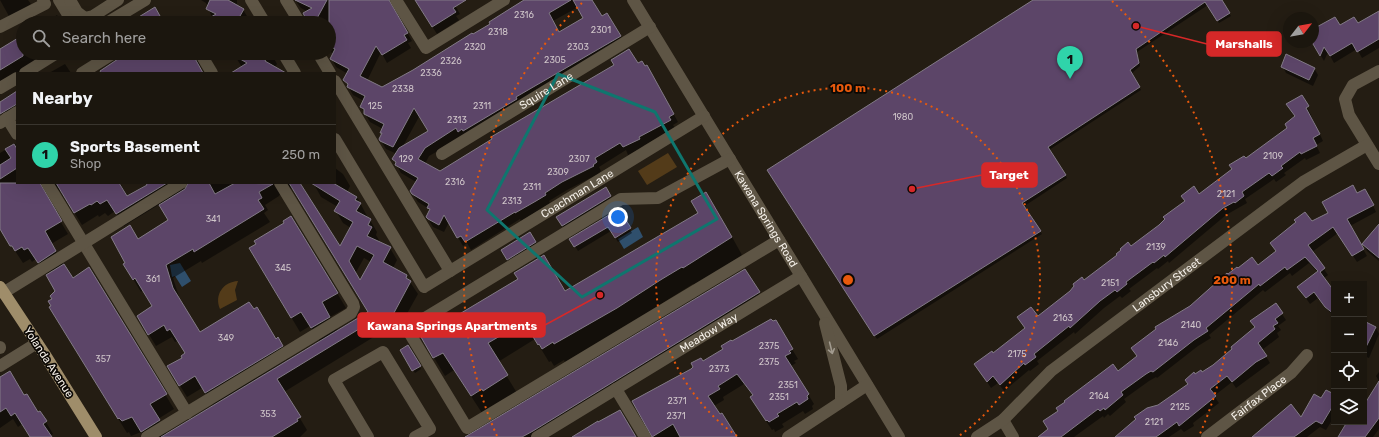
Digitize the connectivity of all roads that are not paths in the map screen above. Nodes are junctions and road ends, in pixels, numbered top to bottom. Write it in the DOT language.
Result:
graph roads {
  1 [pos="43,0"];
  2 [pos="59,0"];
  3 [pos="70,0"];
  4 [pos="118,0"];
  5 [pos="145,0"];
  6 [pos="251,0"];
  7 [pos="286,0"];
  8 [pos="396,0"];
  9 [pos="504,0"];
  10 [pos="633,0"];
  11 [pos="22,16"];
  12 [pos="69,16"];
  13 [pos="81,16"];
  14 [pos="93,16"];
  15 [pos="119,16"];
  16 [pos="261,16"];
  17 [pos="296,16"];
  18 [pos="16,19"];
  19 [pos="650,27"];
  20 [pos="0,28"];
  21 [pos="45,60"];
  22 [pos="103,60"];
  23 [pos="204,60"];
  24 [pos="287,60"];
  25 [pos="322,60"];
  26 [pos="1379,71"];
  27 [pos="26,72"];
  28 [pos="84,72"];
  29 [pos="211,72"];
  30 [pos="294,72"];
  31 [pos="329,72"];
  32 [pos="16,79"];
  33 [pos="336,84"];
  34 [pos="0,88"];
  35 [pos="704,116"];
  36 [pos="8,118"];
  37 [pos="16,132"];
  38 [pos="336,141"];
  39 [pos="1367,145"];
  40 [pos="442,154"];
  41 [pos="730,159"];
  42 [pos="1379,164"];
  43 [pos="48,184"];
  44 [pos="179,184"];
  45 [pos="281,184"];
  46 [pos="779,240"];
  47 [pos="83,243"];
  48 [pos="450,271"];
  49 [pos="801,276"];
  50 [pos="2,290"];
  51 [pos="822,310"];
  52 [pos="37,343"];
  53 [pos="1307,355"];
  54 [pos="0,366"];
  55 [pos="867,385"];
  56 [pos="616,389"];
  57 [pos="841,402"];
  58 [pos="187,413"];
  59 [pos="1003,420"];
  60 [pos="362,435"];
  61 [pos="96,437"];
  62 [pos="147,437"];
  63 [pos="416,437"];
  64 [pos="537,437"];
  65 [pos="645,437"];
  66 [pos="788,437"];
  67 [pos="899,437"];
  68 [pos="977,437"];
  69 [pos="1013,437"];
  70 [pos="1207,437"];
  1 -- 11 [label="street"];
  2 -- 12 [label="street"];
  3 -- 13 [label="street"];
  4 -- 14 [label="street"];
  5 -- 15 [label="street"];
  6 -- 16 [label="street"];
  7 -- 17 [label="street"];
  8 -- 9 [label="street"];
  10 -- 19 [label="street, Kawana Springs Road"];
  18 -- 20 [label="street"];
  19 -- 35 [label="street, Kawana Springs Road"];
  19 -- 40 [label="street, Squire Lane"];
  21 -- 27 [label="street"];
  22 -- 28 [label="street"];
  23 -- 29 [label="street"];
  24 -- 30 [label="street"];
  25 -- 31 [label="street"];
  26 -- 39 [label="street"];
  32 -- 34 [label="street"];
  33 -- 48 [label="street"];
  35 -- 41 [label="street, Kawana Springs Road"];
  35 -- 48 [label="street, Coachman Lane"];
  36 -- 37 [label="street"];
  38 -- 48 [label="street, Coachman Lane"];
  39 -- 42 [label="street"];
  39 -- 59 [label="street, Lansbury Street"];
  41 -- 46 [label="street, Kawana Springs Road"];
  41 -- 46 [label="street"];
  43 -- 47 [label="street"];
  44 -- 47 [label="street"];
  45 -- 58 [label="street"];
  46 -- 49 [label="street, Kawana Springs Road"];
  47 -- 50 [label="street"];
  47 -- 58 [label="street"];
  49 -- 51 [label="street, Kawana Springs Road"];
  49 -- 56 [label="street, Meadow Way"];
  50 -- 52 [label="main road, Yolanda Avenue"];
  51 -- 55 [label="street, Kawana Springs Road"];
  51 -- 57 [label="street, one-way"];
  52 -- 54 [label="street"];
  52 -- 61 [label="main road, Yolanda Avenue"];
  53 -- 70 [label="street, Fairfax Place"];
  55 -- 57 [label="street"];
  55 -- 67 [label="street, Kawana Springs Road"];
  56 -- 64 [label="street, Meadow Way"];
  56 -- 65 [label="street"];
  57 -- 66 [label="street"];
  58 -- 62 [label="street"];
  59 -- 68 [label="street, Lansbury Street"];
  59 -- 69 [label="street"];
  60 -- 63 [label="street"];
}
